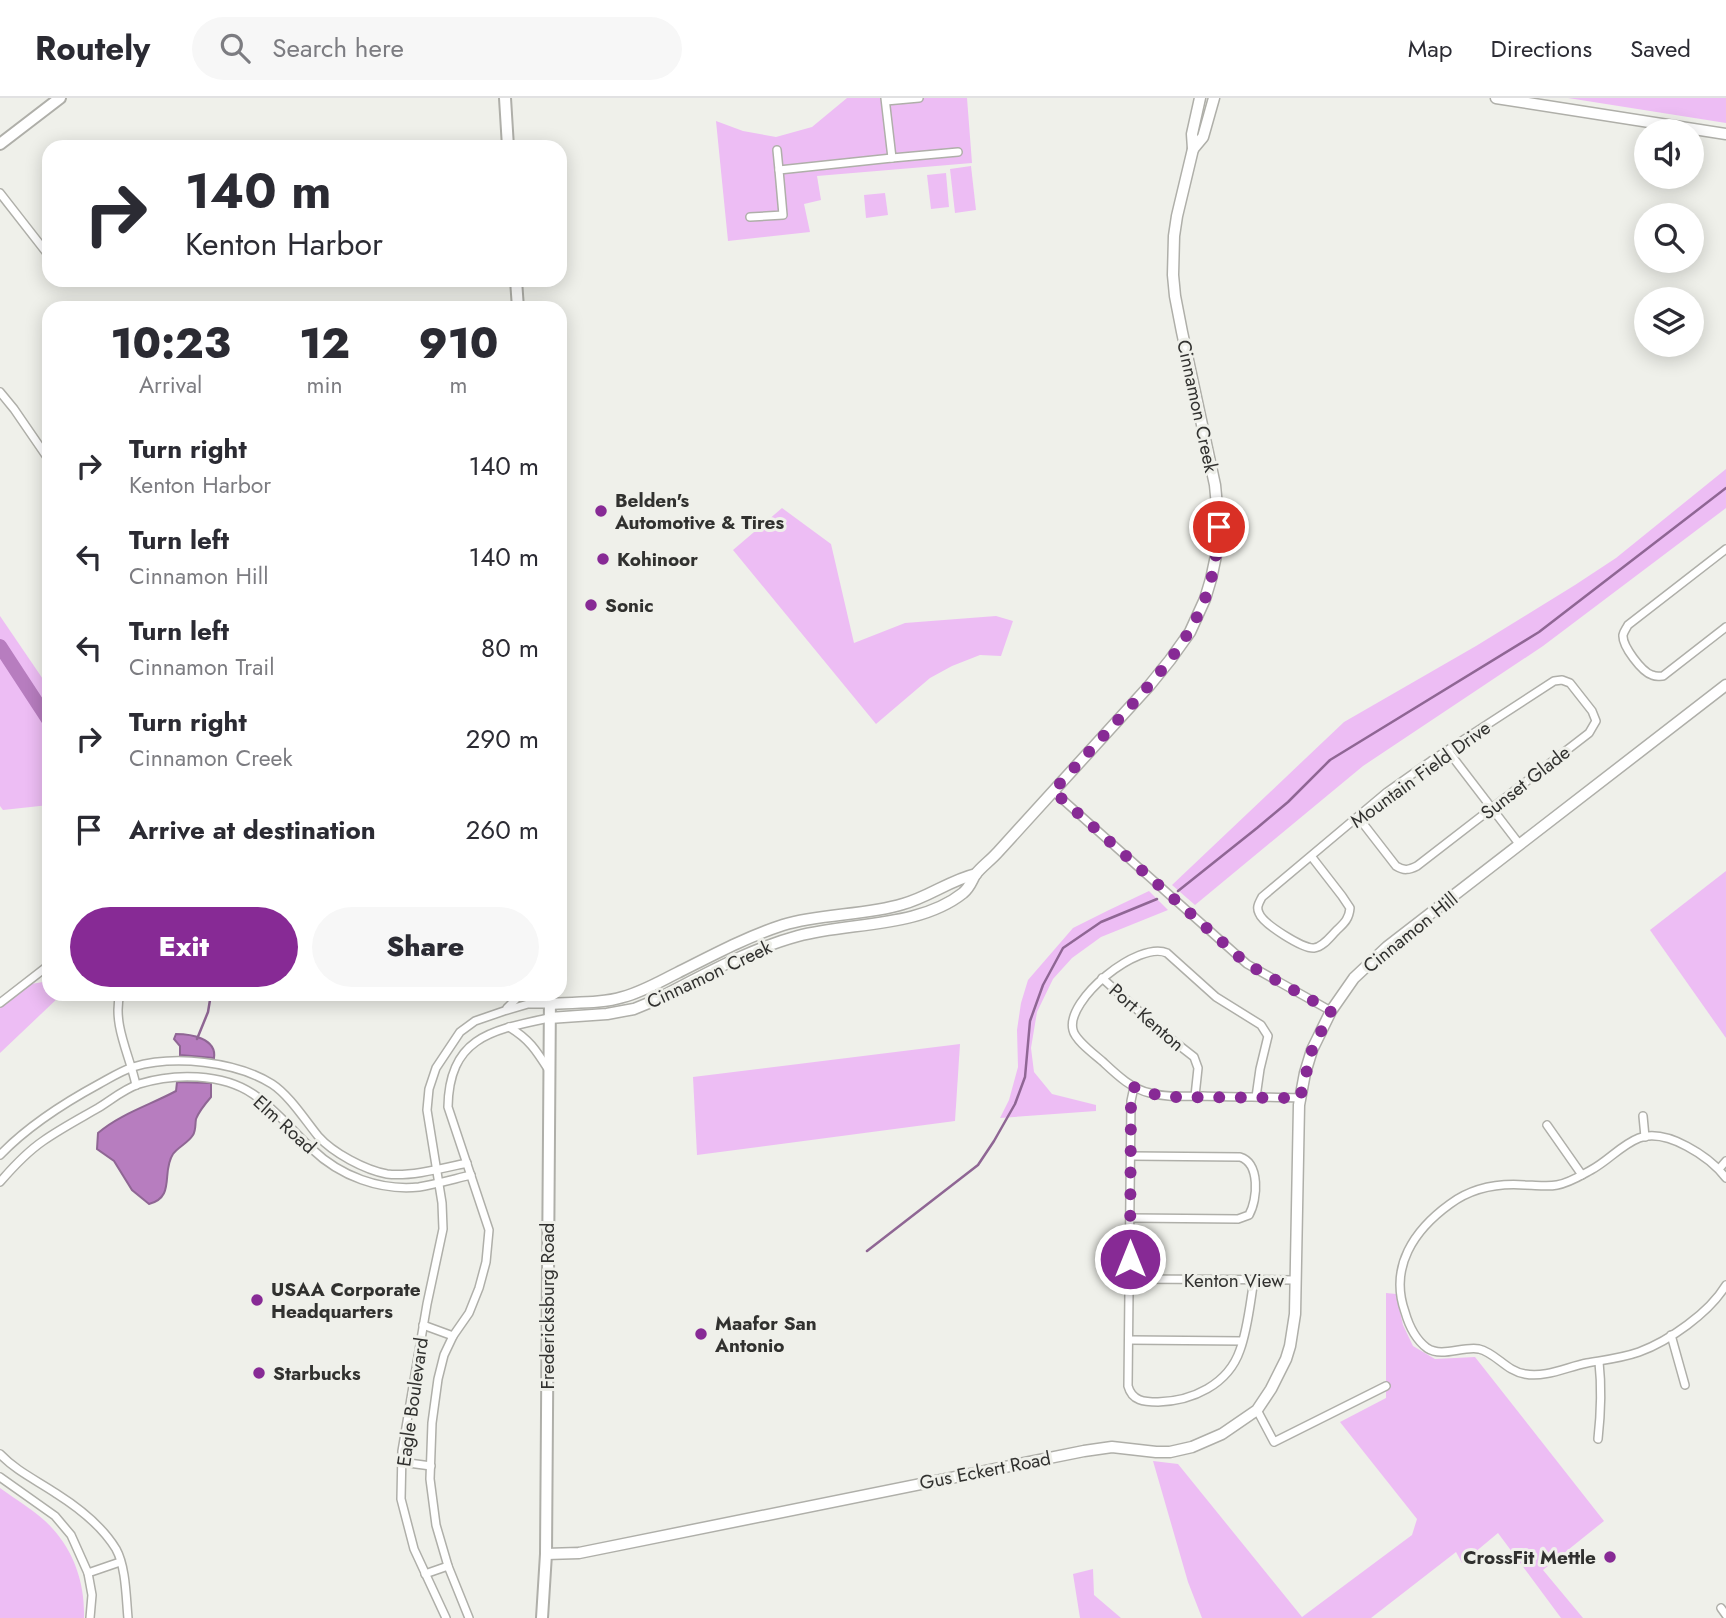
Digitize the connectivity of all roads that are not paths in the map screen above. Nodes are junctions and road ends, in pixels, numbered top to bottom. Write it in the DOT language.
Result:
graph roads {
  1 [pos="60,98"];
  2 [pos="505,98"];
  3 [pos="919,98"];
  4 [pos="1200,98"];
  5 [pos="1214,98"];
  6 [pos="1496,98"];
  7 [pos="886,100"];
  8 [pos="1726,134"];
  9 [pos="508,140"];
  10 [pos="0,144"];
  11 [pos="1194,149"];
  12 [pos="777,150"];
  13 [pos="958,152"];
  14 [pos="892,159"];
  15 [pos="779,170"];
  16 [pos="0,193"];
  17 [pos="750,217"];
  18 [pos="42,247"];
  19 [pos="0,392"];
  20 [pos="42,450"];
  21 [pos="1726,549"];
  22 [pos="1726,627"];
  23 [pos="1562,680"];
  24 [pos="1726,685"];
  25 [pos="1448,751"];
  26 [pos="1053,791"];
  27 [pos="1492,808"];
  28 [pos="1358,817"];
  29 [pos="1520,845"];
  30 [pos="1311,856"];
  31 [pos="976,874"];
  32 [pos="938,891"];
  33 [pos="944,904"];
  34 [pos="42,970"];
  35 [pos="1102,978"];
  36 [pos="659,982"];
  37 [pos="666,995"];
  38 [pos="567,1000"];
  39 [pos="118,1001"];
  40 [pos="514,1001"];
  41 [pos="541,1001"];
  42 [pos="550,1001"];
  43 [pos="0,1003"];
  44 [pos="504,1011"];
  45 [pos="1331,1011"];
  46 [pos="550,1018"];
  47 [pos="508,1027"];
  48 [pos="133,1068"];
  49 [pos="549,1070"];
  50 [pos="136,1085"];
  51 [pos="1134,1087"];
  52 [pos="1195,1096"];
  53 [pos="1256,1097"];
  54 [pos="1300,1098"];
  55 [pos="1643,1116"];
  56 [pos="1546,1125"];
  57 [pos="1645,1137"];
  58 [pos="0,1156"];
  59 [pos="1130,1156"];
  60 [pos="1726,1161"];
  61 [pos="467,1163"];
  62 [pos="1719,1169"];
  63 [pos="436,1170"];
  64 [pos="471,1175"];
  65 [pos="1582,1175"];
  66 [pos="1726,1178"];
  67 [pos="0,1182"];
  68 [pos="439,1183"];
  69 [pos="1130,1218"];
  70 [pos="1129,1279"];
  71 [pos="1254,1280"];
  72 [pos="1296,1280"];
  73 [pos="1726,1286"];
  74 [pos="423,1325"];
  75 [pos="453,1335"];
  76 [pos="1671,1335"];
  77 [pos="1129,1340"];
  78 [pos="1242,1341"];
  79 [pos="1598,1362"];
  80 [pos="1685,1385"];
  81 [pos="1386,1386"];
  82 [pos="1257,1410"];
  83 [pos="1598,1439"];
  84 [pos="0,1454"];
  85 [pos="401,1462"];
  86 [pos="430,1466"];
  87 [pos="0,1477"];
  88 [pos="546,1554"];
  89 [pos="120,1562"];
  90 [pos="448,1566"];
  91 [pos="88,1573"];
  92 [pos="425,1574"];
  93 [pos="90,1618"];
  94 [pos="128,1618"];
  95 [pos="446,1618"];
  96 [pos="469,1618"];
  97 [pos="542,1618"];
  1 -- 10 [label="main road"];
  2 -- 9 [label="main road"];
  3 -- 7 [label="street"];
  4 -- 11 [label="street, Cinnamon Creek"];
  5 -- 11 [label="street, Cinnamon Creek"];
  6 -- 8 [label="street"];
  7 -- 14 [label="street"];
  11 -- 26 [label="street, Cinnamon Creek"];
  12 -- 15 [label="street"];
  13 -- 14 [label="street"];
  14 -- 15 [label="street"];
  15 -- 17 [label="street"];
  16 -- 18 [label="street"];
  19 -- 20 [label="street"];
  21 -- 22 [label="street"];
  23 -- 25 [label="street, Mountain Field Drive"];
  23 -- 27 [label="street, Sunset Glade"];
  24 -- 29 [label="street, Cinnamon Hill"];
  25 -- 27 [label="street"];
  25 -- 28 [label="street, Mountain Field Drive"];
  26 -- 31 [label="street, Cinnamon Creek"];
  26 -- 45 [label="street"];
  27 -- 28 [label="street, Sunset Glade"];
  27 -- 29 [label="street"];
  28 -- 30 [label="street, Mountain Field Drive"];
  29 -- 45 [label="street, Cinnamon Hill"];
  30 -- 30 [label="street, Mountain Field Drive"];
  31 -- 32 [label="street, Cinnamon Creek"];
  31 -- 33 [label="street, Cinnamon Creek"];
  32 -- 33 [label="street"];
  32 -- 36 [label="street, Cinnamon Creek"];
  33 -- 37 [label="street, Cinnamon Creek"];
  34 -- 43 [label="street"];
  35 -- 51 [label="street"];
  35 -- 52 [label="street, Port Kenton"];
  35 -- 53 [label="street"];
  36 -- 37 [label="street"];
  36 -- 38 [label="street, Cinnamon Creek"];
  37 -- 46 [label="street, Cinnamon Creek"];
  39 -- 48 [label="street"];
  40 -- 44 [label="street"];
  41 -- 44 [label="street, Eagle Boulevard"];
  42 -- 46 [label="main road, Fredericksburg Road"];
  44 -- 63 [label="street, Eagle Boulevard"];
  45 -- 54 [label="street, Cinnamon Hill"];
  46 -- 47 [label="street, Eagle Boulevard"];
  46 -- 49 [label="main road, Fredericksburg Road"];
  47 -- 49 [label="street"];
  47 -- 61 [label="street, Eagle Boulevard"];
  48 -- 50 [label="street"];
  48 -- 58 [label="street, Elm Road"];
  48 -- 63 [label="street, Elm Road"];
  49 -- 88 [label="main road, Fredericksburg Road"];
  50 -- 67 [label="street, Elm Road"];
  50 -- 68 [label="street, Elm Road"];
  51 -- 52 [label="street"];
  51 -- 59 [label="street"];
  52 -- 53 [label="street"];
  53 -- 54 [label="street"];
  54 -- 72 [label="street, Cinnamon Hill"];
  55 -- 57 [label="street"];
  56 -- 65 [label="street"];
  57 -- 62 [label="street"];
  57 -- 65 [label="street"];
  59 -- 69 [label="street"];
  59 -- 69 [label="street"];
  60 -- 62 [label="street"];
  61 -- 63 [label="street, Elm Road"];
  61 -- 64 [label="street, Eagle Boulevard"];
  62 -- 66 [label="street"];
  63 -- 68 [label="street, Eagle Boulevard"];
  64 -- 68 [label="street, Elm Road"];
  64 -- 75 [label="street, Eagle Boulevard"];
  65 -- 79 [label="street"];
  68 -- 74 [label="street, Eagle Boulevard"];
  69 -- 70 [label="street"];
  70 -- 71 [label="street, Kenton View"];
  70 -- 77 [label="street"];
  71 -- 72 [label="street, Kenton View"];
  71 -- 78 [label="street"];
  72 -- 82 [label="street, Cinnamon Hill"];
  73 -- 76 [label="street"];
  74 -- 75 [label="street"];
  74 -- 85 [label="street, Eagle Boulevard"];
  75 -- 86 [label="street, Eagle Boulevard"];
  76 -- 79 [label="street"];
  76 -- 80 [label="street"];
  77 -- 78 [label="street"];
  77 -- 78 [label="street"];
  79 -- 83 [label="street"];
  81 -- 82 [label="street"];
  82 -- 88 [label="street, Gus Eckert Road"];
  84 -- 89 [label="street"];
  85 -- 86 [label="street"];
  85 -- 92 [label="street, Eagle Boulevard"];
  86 -- 90 [label="street, Eagle Boulevard"];
  87 -- 91 [label="street"];
  88 -- 97 [label="main road, Fredericksburg Road"];
  89 -- 91 [label="street"];
  89 -- 94 [label="street"];
  90 -- 92 [label="street"];
  90 -- 96 [label="street, Eagle Boulevard"];
  91 -- 93 [label="street"];
  92 -- 95 [label="street, Eagle Boulevard"];
}
